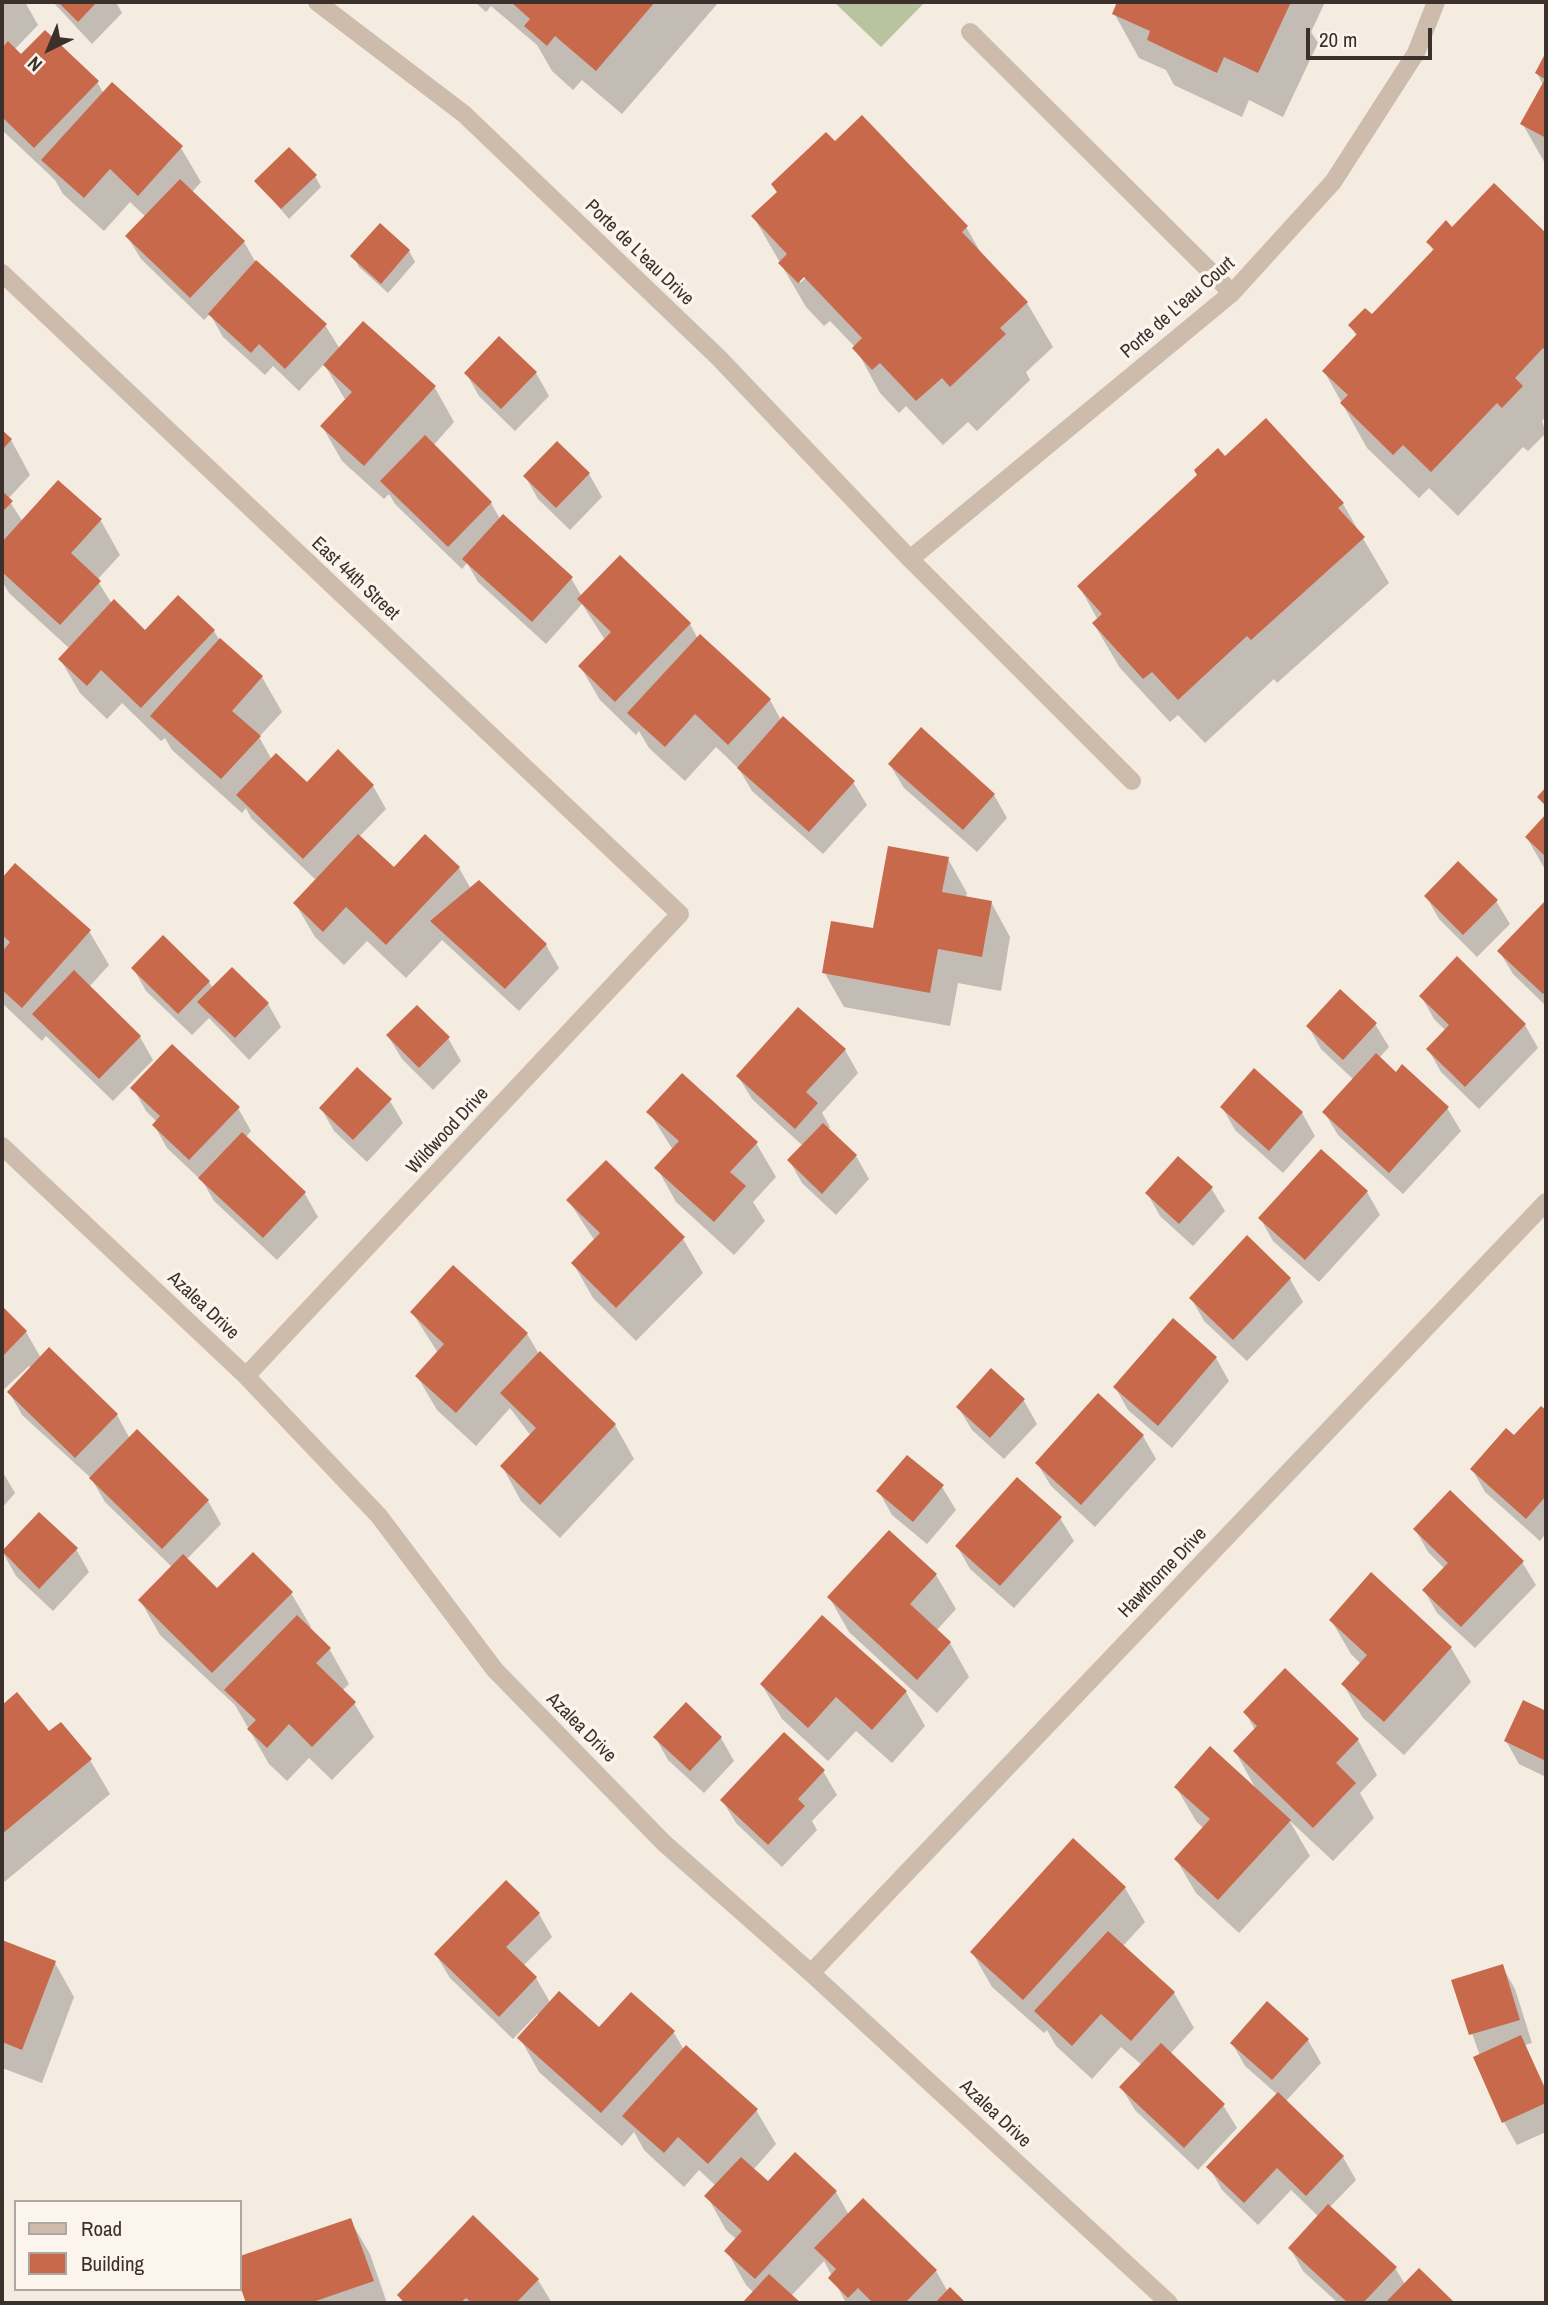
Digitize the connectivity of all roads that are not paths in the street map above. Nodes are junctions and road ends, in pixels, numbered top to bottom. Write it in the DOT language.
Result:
graph roads {
  1 [pos="317,2"];
  2 [pos="1437,2"];
  3 [pos="970,32"];
  4 [pos="2,274"];
  5 [pos="1232,293"];
  6 [pos="910,559"];
  7 [pos="1132,782"];
  8 [pos="680,914"];
  9 [pos="2,1146"];
  10 [pos="1546,1202"];
  11 [pos="246,1376"];
  12 [pos="811,1973"];
  13 [pos="1169,2303"];
  1 -- 6 [label="street, Porte de L'eau Drive"];
  2 -- 5 [label="street, Porte de L'eau Court"];
  3 -- 5 [label="street"];
  4 -- 8 [label="street, East 44th Street"];
  5 -- 6 [label="street, Porte de L'eau Court"];
  6 -- 7 [label="street, Porte de L'eau Drive"];
  8 -- 11 [label="street, Wildwood Drive"];
  9 -- 11 [label="street, Azalea Drive"];
  10 -- 12 [label="street, Hawthorne Drive"];
  11 -- 12 [label="street, Azalea Drive"];
  12 -- 13 [label="street, Azalea Drive"];
}
